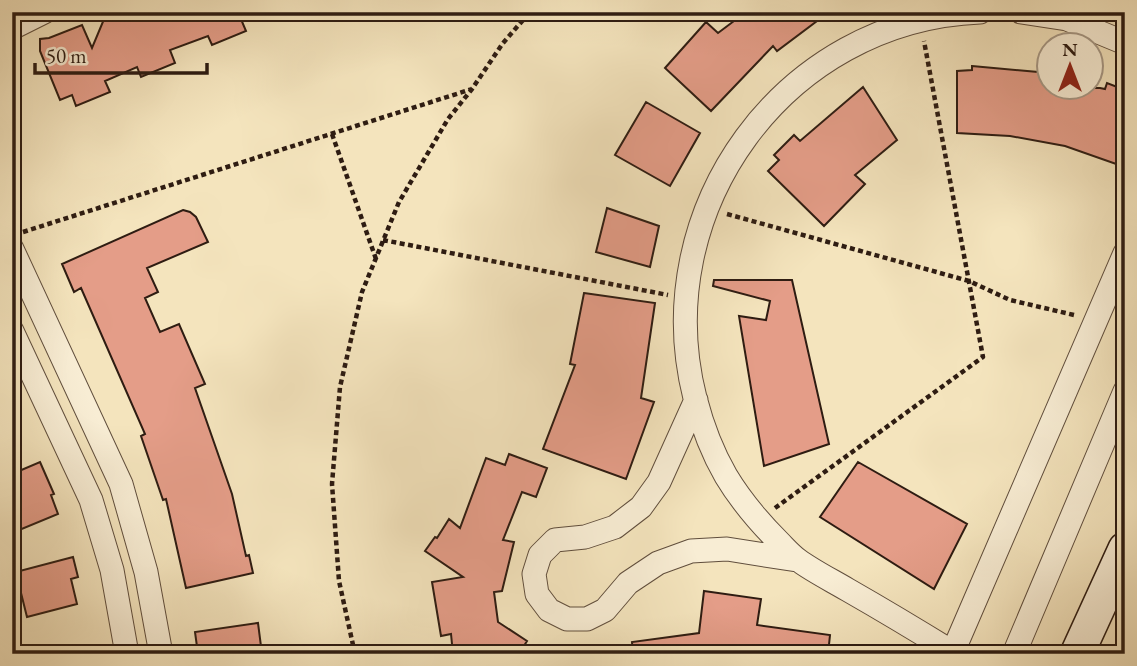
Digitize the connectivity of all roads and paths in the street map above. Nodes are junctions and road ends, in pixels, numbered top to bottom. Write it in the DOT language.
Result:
graph roads {
  1 [pos="44,12"];
  2 [pos="530,12"];
  3 [pos="980,12"];
  4 [pos="1021,12"];
  5 [pos="920,21"];
  6 [pos="12,28"];
  7 [pos="1125,43"];
  8 [pos="472,89"];
  9 [pos="332,134"];
  10 [pos="706,208"];
  11 [pos="12,235"];
  12 [pos="383,240"];
  13 [pos="12,249"];
  14 [pos="1125,253"];
  15 [pos="376,259"];
  16 [pos="969,281"];
  17 [pos="686,299"];
  18 [pos="1096,319"];
  19 [pos="12,331"];
  20 [pos="1125,391"];
  21 [pos="696,401"];
  22 [pos="757,521"];
  23 [pos="1125,549"];
  24 [pos="797,560"];
  25 [pos="952,653"];
  26 [pos="127,654"];
  27 [pos="161,654"];
  28 [pos="355,654"];
  29 [pos="1014,654"];
  30 [pos="1077,654"];
  1 -- 6 [label="street"];
  2 -- 8 [label="path"];
  3 -- 5 [label="street"];
  4 -- 7 [label="street"];
  5 -- 10 [label="street"];
  5 -- 16 [label="path"];
  8 -- 9 [label="path"];
  8 -- 12 [label="path"];
  9 -- 11 [label="path"];
  9 -- 15 [label="path"];
  10 -- 16 [label="path"];
  10 -- 17 [label="street"];
  12 -- 15 [label="path"];
  12 -- 17 [label="path"];
  13 -- 27 [label="street"];
  14 -- 18 [label="street"];
  15 -- 28 [label="path"];
  16 -- 18 [label="path"];
  16 -- 22 [label="path"];
  17 -- 21 [label="street"];
  18 -- 25 [label="street"];
  19 -- 26 [label="street"];
  20 -- 29 [label="street"];
  21 -- 22 [label="street"];
  21 -- 24 [label="street"];
  22 -- 24 [label="street"];
  23 -- 30 [label="street"];
  24 -- 25 [label="street"];
}
